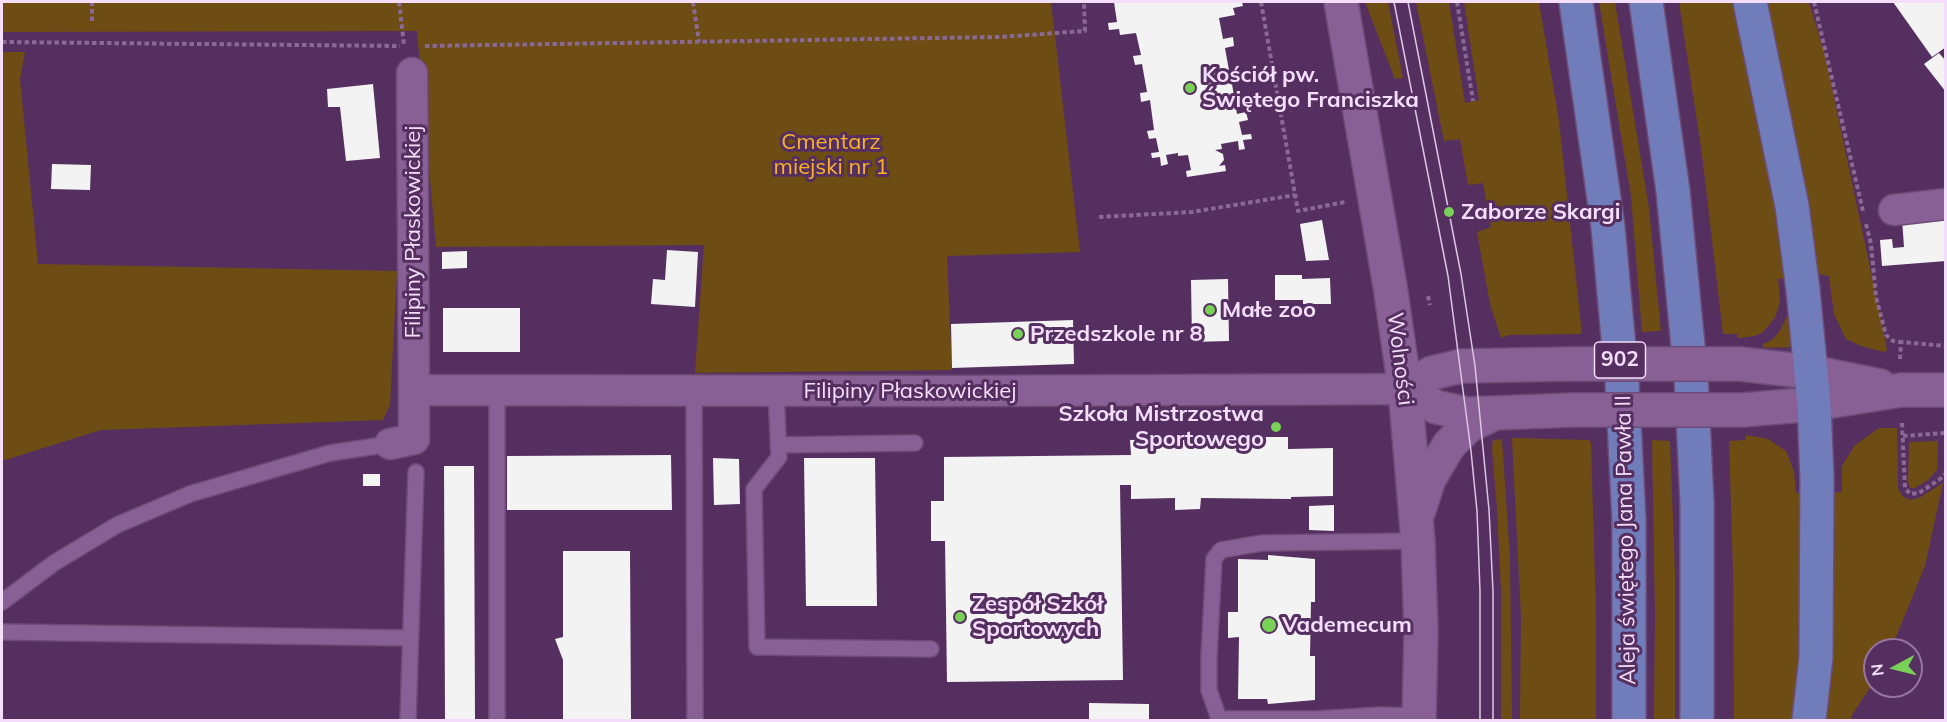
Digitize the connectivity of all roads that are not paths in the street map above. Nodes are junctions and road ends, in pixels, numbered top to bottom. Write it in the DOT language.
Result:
graph roads {
  1 [pos="1341,2"];
  2 [pos="1576,2"];
  3 [pos="1646,2"];
  4 [pos="1750,2"];
  5 [pos="414,59"];
  6 [pos="1946,204"];
  7 [pos="1894,210"];
  8 [pos="1395,313"];
  9 [pos="1461,366"];
  10 [pos="1811,372"];
  11 [pos="1900,375"];
  12 [pos="1405,389"];
  13 [pos="414,390"];
  14 [pos="1946,390"];
  15 [pos="694,391"];
  16 [pos="776,391"];
  17 [pos="496,392"];
  18 [pos="1814,404"];
  19 [pos="1499,411"];
  20 [pos="915,443"];
  21 [pos="390,444"];
  22 [pos="778,445"];
  23 [pos="416,472"];
  24 [pos="1417,530"];
  25 [pos="2,602"];
  26 [pos="2,632"];
  27 [pos="411,638"];
  28 [pos="931,650"];
  29 [pos="1419,718"];
  30 [pos="1218,719"];
  31 [pos="408,720"];
  32 [pos="497,720"];
  33 [pos="695,720"];
  34 [pos="1629,720"];
  35 [pos="1697,720"];
  36 [pos="1809,720"];
  1 -- 8 [label="street, Wolności"];
  2 -- 34 [label="main road, Aleja świętego Jana Pawła II / 902"];
  3 -- 35 [label="main road"];
  4 -- 10 [label="main road"];
  5 -- 13 [label="street, Filipiny Płaskowickiej"];
  6 -- 7 [label="street"];
  8 -- 9 [label="street"];
  8 -- 12 [label="street, Wolności"];
  9 -- 10 [label="street, bridge"];
  9 -- 12 [label="street"];
  10 -- 11 [label="street"];
  10 -- 18 [label="main road"];
  11 -- 14 [label="street"];
  11 -- 18 [label="street"];
  12 -- 16 [label="street, Filipiny Płaskowickiej"];
  12 -- 19 [label="street"];
  12 -- 24 [label="street, Wolności"];
  13 -- 17 [label="street, Filipiny Płaskowickiej"];
  13 -- 21 [label="street, Filipiny Płaskowickiej"];
  15 -- 16 [label="street, Filipiny Płaskowickiej"];
  15 -- 17 [label="street, Filipiny Płaskowickiej"];
  15 -- 33 [label="lane"];
  16 -- 22 [label="lane"];
  17 -- 32 [label="lane"];
  18 -- 19 [label="street, bridge"];
  18 -- 36 [label="main road"];
  19 -- 24 [label="street"];
  20 -- 22 [label="lane"];
  21 -- 25 [label="lane"];
  22 -- 28 [label="lane"];
  23 -- 27 [label="lane"];
  24 -- 29 [label="street, Wolności"];
  24 -- 30 [label="lane"];
  26 -- 27 [label="lane"];
  27 -- 31 [label="lane"];
  29 -- 30 [label="lane"];
}
